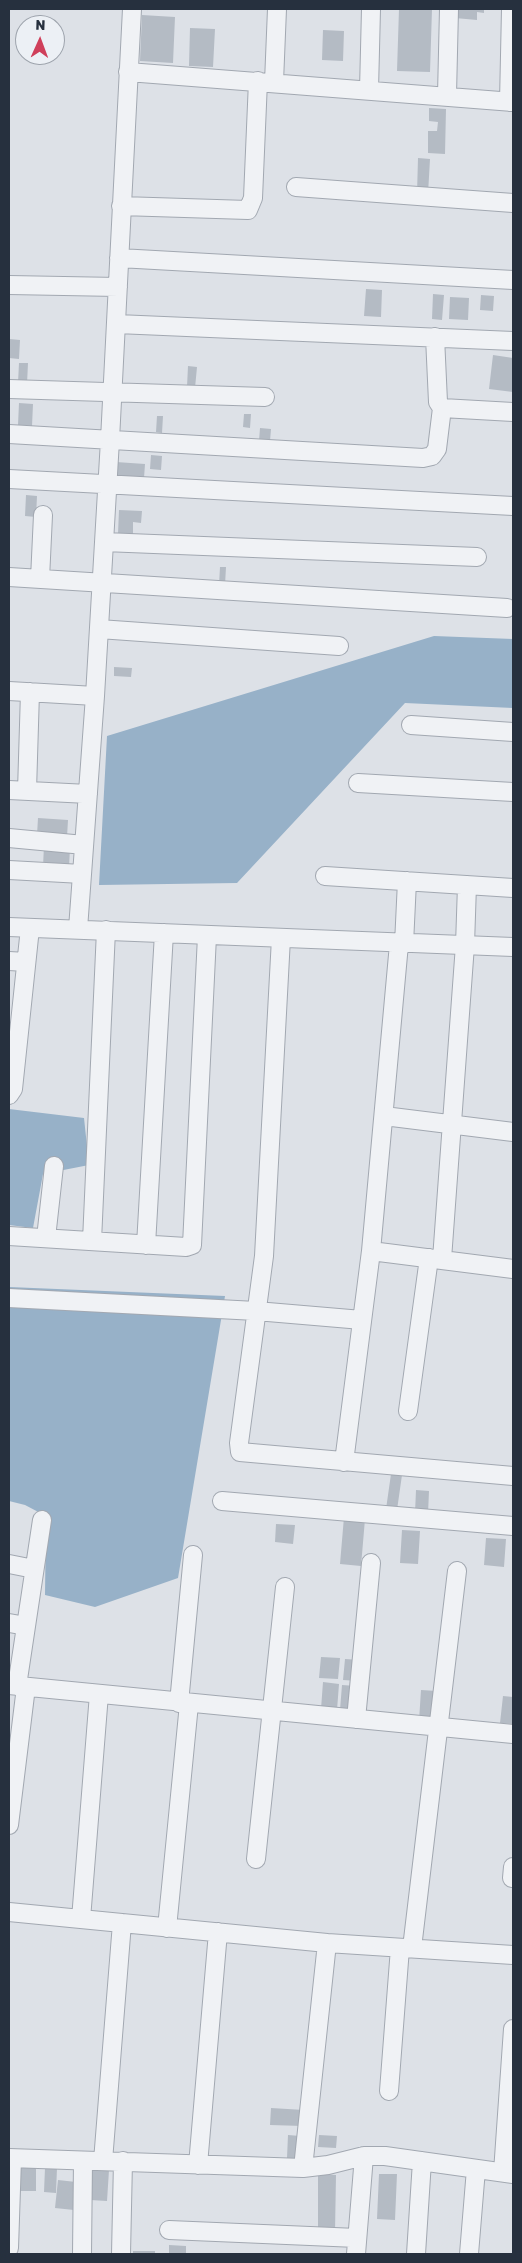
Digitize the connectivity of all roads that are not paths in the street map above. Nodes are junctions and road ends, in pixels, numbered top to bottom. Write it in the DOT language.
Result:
graph roads {
  1 [pos="132,9"];
  2 [pos="278,9"];
  3 [pos="370,9"];
  4 [pos="449,9"];
  5 [pos="511,9"];
  6 [pos="128,72"];
  7 [pos="266,82"];
  8 [pos="368,90"];
  9 [pos="447,95"];
  10 [pos="511,102"];
  11 [pos="296,187"];
  12 [pos="513,203"];
  13 [pos="122,206"];
  14 [pos="119,258"];
  15 [pos="513,280"];
  16 [pos="9,284"];
  17 [pos="118,287"];
  18 [pos="117,324"];
  19 [pos="435,336"];
  20 [pos="513,341"];
  21 [pos="9,389"];
  22 [pos="113,394"];
  23 [pos="265,397"];
  24 [pos="442,408"];
  25 [pos="513,412"];
  26 [pos="9,434"];
  27 [pos="110,440"];
  28 [pos="9,479"];
  29 [pos="108,483"];
  30 [pos="513,506"];
  31 [pos="43,515"];
  32 [pos="104,542"];
  33 [pos="478,557"];
  34 [pos="9,577"];
  35 [pos="40,579"];
  36 [pos="102,582"];
  37 [pos="507,608"];
  38 [pos="99,629"];
  39 [pos="339,646"];
  40 [pos="9,691"];
  41 [pos="30,692"];
  42 [pos="95,696"];
  43 [pos="410,725"];
  44 [pos="513,732"];
  45 [pos="358,783"];
  46 [pos="9,790"];
  47 [pos="27,791"];
  48 [pos="513,792"];
  49 [pos="88,794"];
  50 [pos="9,838"];
  51 [pos="84,845"];
  52 [pos="9,870"];
  53 [pos="82,874"];
  54 [pos="325,876"];
  55 [pos="407,881"];
  56 [pos="467,885"];
  57 [pos="513,888"];
  58 [pos="9,927"];
  59 [pos="30,928"];
  60 [pos="78,929"];
  61 [pos="106,930"];
  62 [pos="164,933"];
  63 [pos="207,936"];
  64 [pos="281,938"];
  65 [pos="401,944"];
  66 [pos="465,945"];
  67 [pos="513,947"];
  68 [pos="18,961"];
  69 [pos="9,1095"];
  70 [pos="384,1116"];
  71 [pos="452,1125"];
  72 [pos="513,1132"];
  73 [pos="54,1166"];
  74 [pos="9,1236"];
  75 [pos="46,1238"];
  76 [pos="92,1241"];
  77 [pos="146,1245"];
  78 [pos="371,1251"];
  79 [pos="435,1258"];
  80 [pos="513,1269"];
  81 [pos="9,1298"];
  82 [pos="256,1311"];
  83 [pos="362,1320"];
  84 [pos="408,1411"];
  85 [pos="344,1462"];
  86 [pos="513,1476"];
  87 [pos="222,1501"];
  88 [pos="42,1520"];
  89 [pos="513,1526"];
  90 [pos="193,1555"];
  91 [pos="371,1563"];
  92 [pos="9,1564"];
  93 [pos="34,1568"];
  94 [pos="457,1571"];
  95 [pos="286,1587"];
  96 [pos="17,1625"];
  97 [pos="17,1686"];
  98 [pos="99,1694"];
  99 [pos="184,1703"];
  100 [pos="273,1711"];
  101 [pos="356,1719"];
  102 [pos="440,1726"];
  103 [pos="513,1734"];
  104 [pos="9,1825"];
  105 [pos="256,1860"];
  106 [pos="9,1912"];
  107 [pos="81,1919"];
  108 [pos="122,1923"];
  109 [pos="167,1928"];
  110 [pos="218,1932"];
  111 [pos="327,1943"];
  112 [pos="406,1948"];
  113 [pos="513,1955"];
  114 [pos="513,2029"];
  115 [pos="389,2091"];
  116 [pos="364,2156"];
  117 [pos="11,2158"];
  118 [pos="83,2161"];
  119 [pos="103,2161"];
  120 [pos="123,2161"];
  121 [pos="422,2161"];
  122 [pos="198,2164"];
  123 [pos="303,2168"];
  124 [pos="476,2169"];
  125 [pos="508,2173"];
  126 [pos="169,2230"];
  127 [pos="357,2246"];
  128 [pos="9,2248"];
  129 [pos="82,2254"];
  130 [pos="121,2254"];
  131 [pos="416,2254"];
  132 [pos="469,2254"];
  1 -- 6 [label="street"];
  2 -- 7 [label="street"];
  3 -- 8 [label="street"];
  4 -- 9 [label="street"];
  5 -- 10 [label="street"];
  6 -- 7 [label="street"];
  6 -- 13 [label="street"];
  7 -- 8 [label="street"];
  7 -- 13 [label="street"];
  8 -- 9 [label="street"];
  9 -- 10 [label="street"];
  11 -- 12 [label="street"];
  13 -- 14 [label="street"];
  14 -- 15 [label="street"];
  14 -- 17 [label="street"];
  16 -- 17 [label="street"];
  17 -- 18 [label="street"];
  18 -- 19 [label="street"];
  18 -- 22 [label="street"];
  19 -- 20 [label="street"];
  19 -- 24 [label="street"];
  21 -- 22 [label="street"];
  22 -- 23 [label="street"];
  22 -- 27 [label="street"];
  24 -- 25 [label="street"];
  24 -- 27 [label="street"];
  26 -- 27 [label="street"];
  27 -- 29 [label="street"];
  28 -- 29 [label="street"];
  29 -- 30 [label="street"];
  29 -- 32 [label="street"];
  31 -- 35 [label="street"];
  32 -- 33 [label="street"];
  32 -- 36 [label="street"];
  34 -- 35 [label="street"];
  35 -- 36 [label="street"];
  36 -- 37 [label="street"];
  36 -- 38 [label="street"];
  38 -- 39 [label="street"];
  38 -- 42 [label="street"];
  40 -- 41 [label="street"];
  41 -- 42 [label="street"];
  41 -- 47 [label="street"];
  42 -- 49 [label="street"];
  43 -- 44 [label="street"];
  45 -- 48 [label="street"];
  46 -- 47 [label="street"];
  47 -- 49 [label="street"];
  49 -- 51 [label="street"];
  50 -- 51 [label="street"];
  51 -- 53 [label="street"];
  52 -- 53 [label="street"];
  53 -- 60 [label="street"];
  54 -- 55 [label="street"];
  55 -- 56 [label="street"];
  55 -- 65 [label="street"];
  56 -- 57 [label="street"];
  56 -- 66 [label="street"];
  58 -- 59 [label="street"];
  59 -- 60 [label="street"];
  59 -- 68 [label="street"];
  60 -- 61 [label="street"];
  61 -- 62 [label="street"];
  61 -- 76 [label="street"];
  62 -- 63 [label="street"];
  62 -- 77 [label="street"];
  63 -- 64 [label="street"];
  63 -- 77 [label="street"];
  64 -- 65 [label="street"];
  64 -- 82 [label="street"];
  65 -- 66 [label="street"];
  65 -- 70 [label="street"];
  66 -- 67 [label="street"];
  66 -- 71 [label="street"];
  68 -- 69 [label="street"];
  70 -- 71 [label="street"];
  70 -- 78 [label="street"];
  71 -- 72 [label="street"];
  71 -- 79 [label="street"];
  73 -- 75 [label="street"];
  74 -- 75 [label="street"];
  75 -- 76 [label="street"];
  76 -- 77 [label="street"];
  78 -- 79 [label="street"];
  78 -- 83 [label="street"];
  79 -- 80 [label="street"];
  79 -- 84 [label="street"];
  81 -- 82 [label="street"];
  82 -- 83 [label="street"];
  82 -- 85 [label="street"];
  83 -- 85 [label="street"];
  85 -- 86 [label="street"];
  87 -- 89 [label="street"];
  88 -- 93 [label="street"];
  90 -- 99 [label="street"];
  91 -- 101 [label="street"];
  92 -- 93 [label="street"];
  93 -- 96 [label="street"];
  94 -- 102 [label="street"];
  95 -- 100 [label="street"];
  96 -- 97 [label="street"];
  97 -- 98 [label="street"];
  97 -- 104 [label="street"];
  98 -- 99 [label="street"];
  98 -- 107 [label="street"];
  99 -- 100 [label="street"];
  99 -- 109 [label="street"];
  100 -- 101 [label="street"];
  100 -- 105 [label="street"];
  101 -- 102 [label="street"];
  102 -- 103 [label="street"];
  102 -- 112 [label="street"];
  106 -- 107 [label="street"];
  107 -- 108 [label="street"];
  108 -- 109 [label="street"];
  108 -- 119 [label="street"];
  109 -- 110 [label="street"];
  110 -- 111 [label="street"];
  110 -- 122 [label="street"];
  111 -- 112 [label="street"];
  111 -- 123 [label="street"];
  112 -- 113 [label="street"];
  112 -- 115 [label="street"];
  114 -- 125 [label="street"];
  116 -- 121 [label="street"];
  116 -- 123 [label="street"];
  116 -- 127 [label="street"];
  117 -- 118 [label="street"];
  117 -- 128 [label="street"];
  118 -- 119 [label="street"];
  118 -- 129 [label="street"];
  119 -- 120 [label="street"];
  120 -- 122 [label="street"];
  120 -- 130 [label="street"];
  121 -- 124 [label="street"];
  121 -- 131 [label="street"];
  122 -- 123 [label="street"];
  124 -- 125 [label="street"];
  124 -- 132 [label="street"];
  126 -- 127 [label="street"];
}
